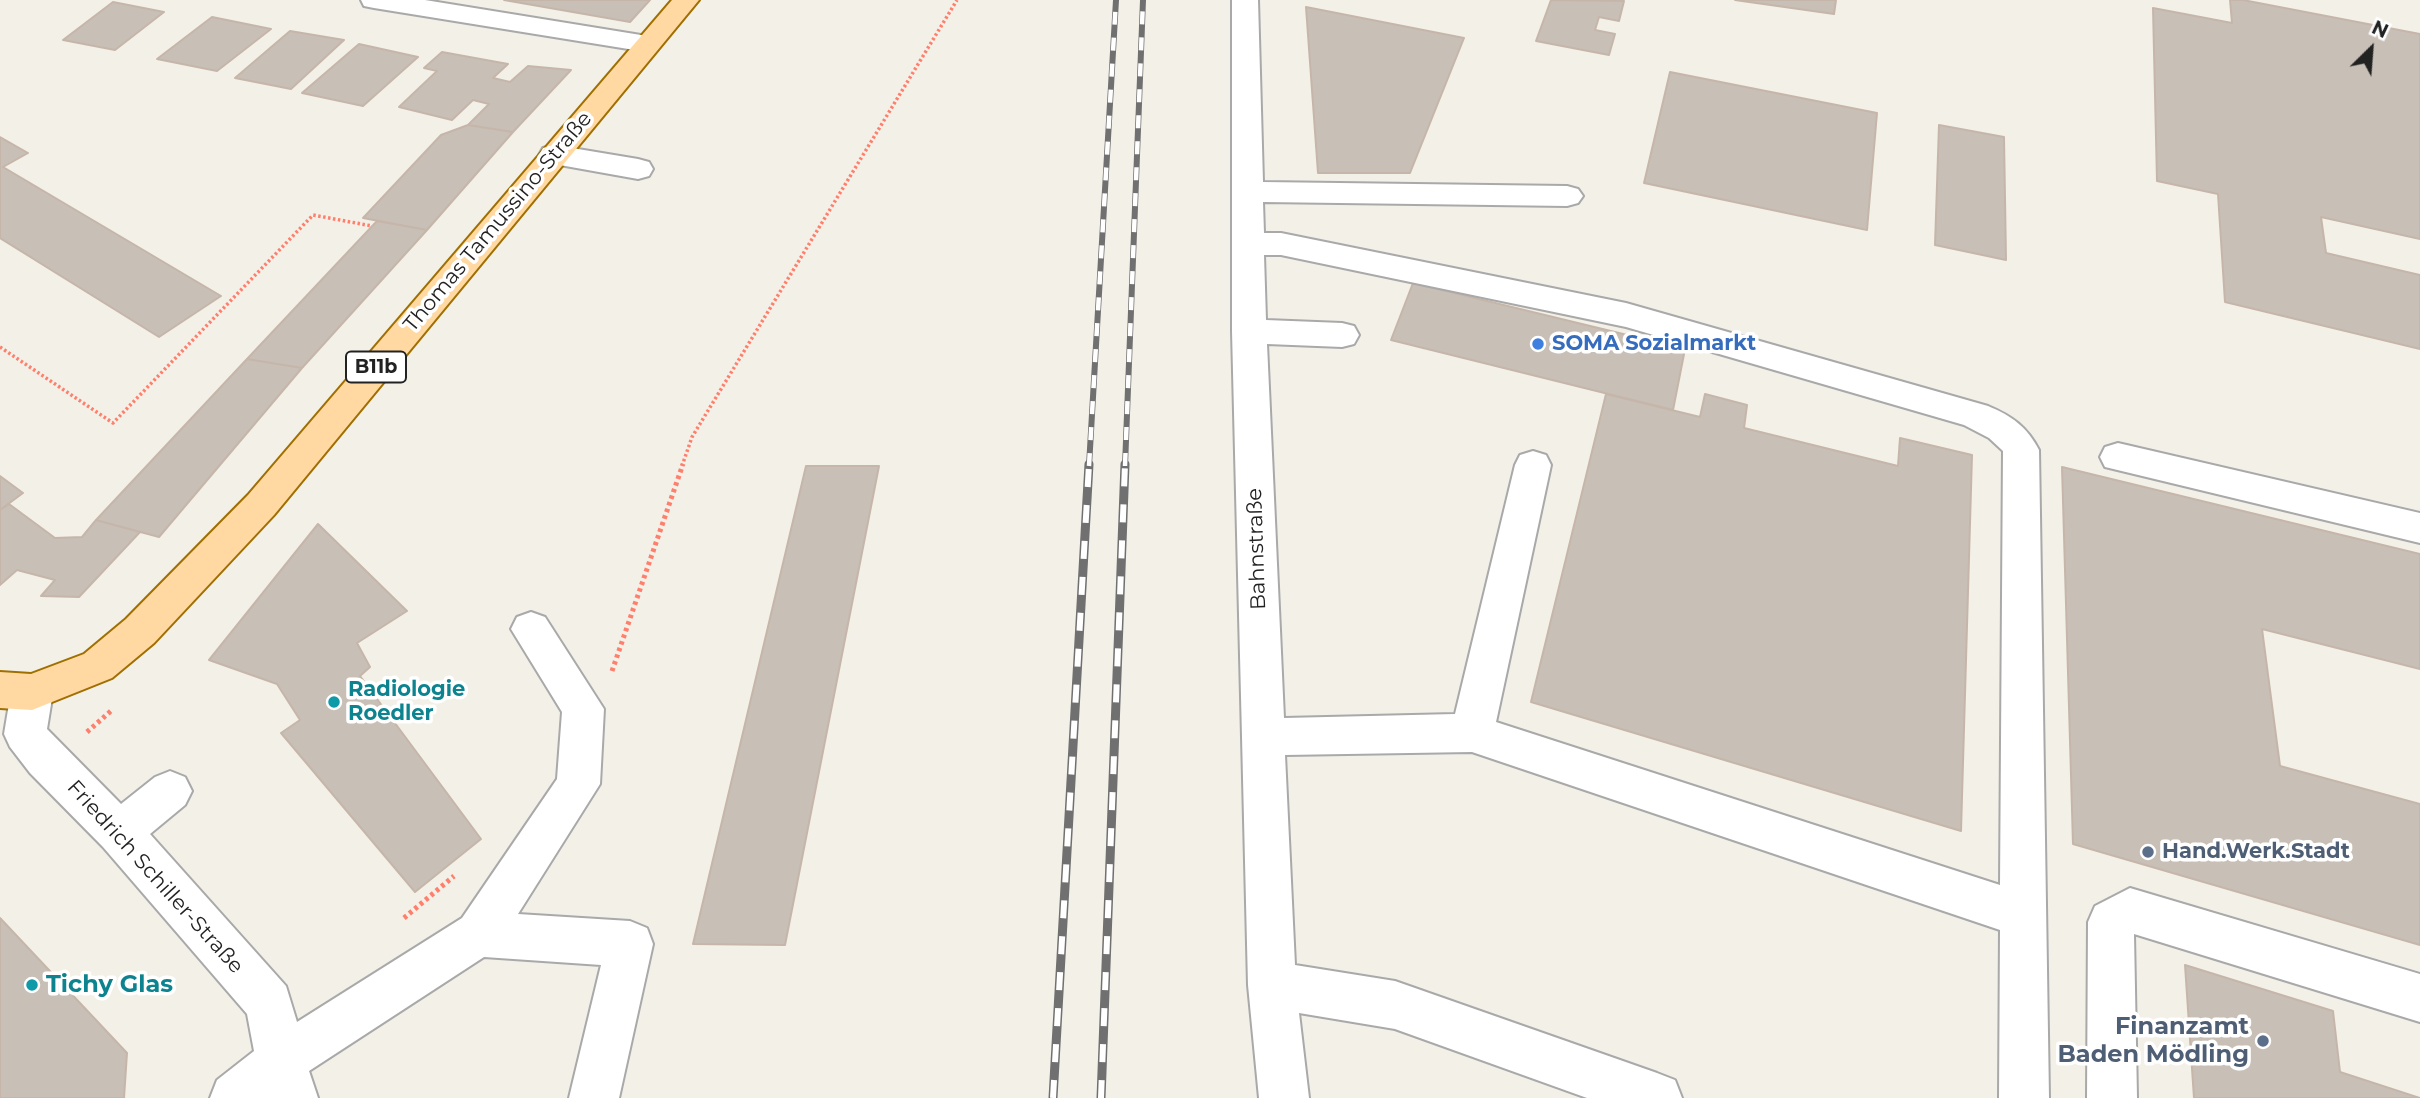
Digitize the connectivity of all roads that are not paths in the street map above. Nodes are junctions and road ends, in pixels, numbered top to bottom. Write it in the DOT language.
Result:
graph roads {
  1 [pos="374,0"];
  2 [pos="686,0"];
  3 [pos="1245,0"];
  4 [pos="647,44"];
  5 [pos="555,155"];
  6 [pos="638,169"];
  7 [pos="1245,192"];
  8 [pos="1567,196"];
  9 [pos="1247,244"];
  10 [pos="1249,331"];
  11 [pos="1342,335"];
  12 [pos="2118,457"];
  13 [pos="1532,465"];
  14 [pos="2420,528"];
  15 [pos="531,629"];
  16 [pos="16,691"];
  17 [pos="1472,733"];
  18 [pos="1264,737"];
  19 [pos="170,791"];
  20 [pos="119,832"];
  21 [pos="2023,915"];
  22 [pos="478,934"];
  23 [pos="1272,985"];
  24 [pos="2420,998"];
  25 [pos="287,1080"];
  26 [pos="235,1098"];
  27 [pos="594,1098"];
  28 [pos="1284,1098"];
  29 [pos="1657,1098"];
  30 [pos="2024,1098"];
  31 [pos="2112,1098"];
  1 -- 4 [label="street"];
  2 -- 4 [label="main road, Thomas Tamussino-Straße / B11b"];
  3 -- 7 [label="street, Bahnstraße"];
  4 -- 5 [label="main road, Thomas Tamussino-Straße / B11b"];
  5 -- 6 [label="street"];
  5 -- 16 [label="main road, Thomas Tamussino-Straße / B11b"];
  7 -- 8 [label="street"];
  7 -- 9 [label="street, Bahnstraße"];
  9 -- 10 [label="street, Bahnstraße"];
  9 -- 21 [label="street"];
  10 -- 11 [label="street"];
  10 -- 18 [label="street, Bahnstraße"];
  12 -- 14 [label="street"];
  13 -- 17 [label="street"];
  15 -- 22 [label="street"];
  16 -- 20 [label="street, Friedrich Schiller-Straße"];
  17 -- 18 [label="street"];
  17 -- 21 [label="street"];
  18 -- 23 [label="street, Bahnstraße"];
  19 -- 20 [label="street"];
  20 -- 25 [label="street, Friedrich Schiller-Straße"];
  21 -- 30 [label="street"];
  22 -- 25 [label="street"];
  22 -- 27 [label="street"];
  23 -- 28 [label="street, Bahnstraße"];
  23 -- 29 [label="street"];
  24 -- 31 [label="street"];
  25 -- 26 [label="street"];
}
